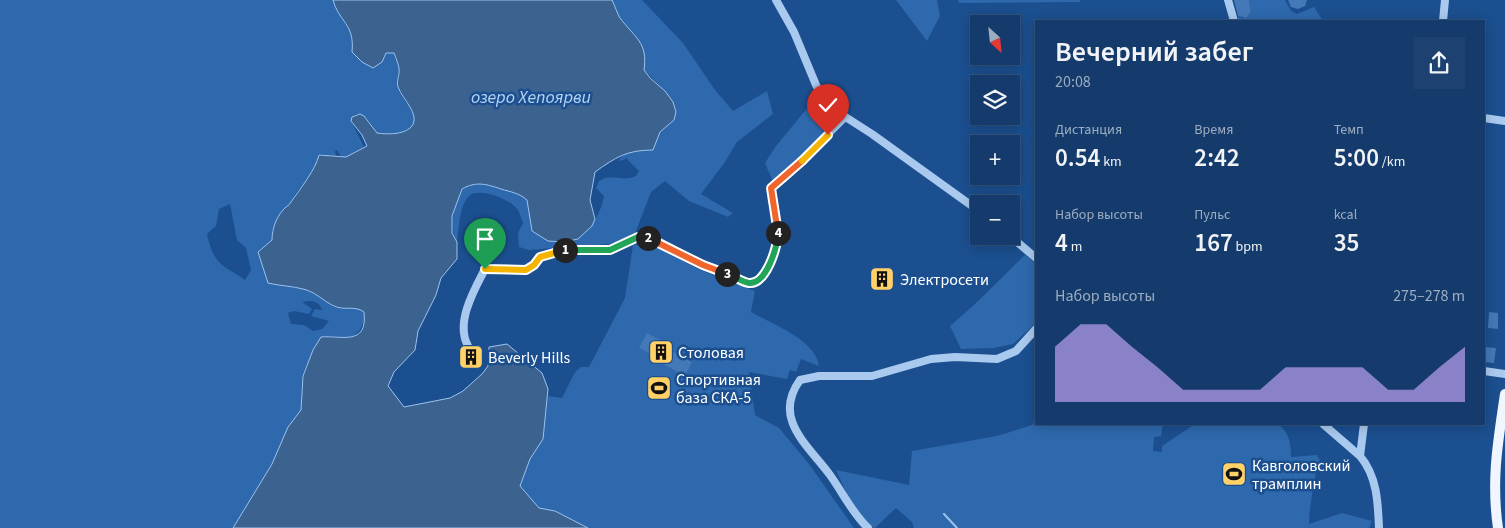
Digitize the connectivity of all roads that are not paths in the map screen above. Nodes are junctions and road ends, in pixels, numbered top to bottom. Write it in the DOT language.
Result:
graph roads {
  1 [pos="776,0"];
  2 [pos="1228,0"];
  3 [pos="1445,0"];
  4 [pos="1234,20"];
  5 [pos="1443,20"];
  6 [pos="845,117"];
  7 [pos="1485,118"];
  8 [pos="1505,121"];
  9 [pos="970,204"];
  10 [pos="1020,244"];
  11 [pos="1035,257"];
  12 [pos="1035,329"];
  13 [pos="468,346"];
  14 [pos="1485,371"];
  15 [pos="1505,374"];
  16 [pos="1505,394"];
  17 [pos="1324,425"];
  18 [pos="1364,425"];
  19 [pos="1360,456"];
  20 [pos="1500,459"];
  21 [pos="868,528"];
  22 [pos="1379,528"];
  23 [pos="1498,528"];
  1 -- 6 [label="street"];
  2 -- 4 [label="street"];
  3 -- 5 [label="street"];
  6 -- 9 [label="street"];
  6 -- 13 [label="street"];
  7 -- 8 [label="street"];
  10 -- 11 [label="street"];
  12 -- 21 [label="street"];
  14 -- 15 [label="street"];
  16 -- 20 [label="main road"];
  17 -- 19 [label="street"];
  18 -- 19 [label="street"];
  19 -- 22 [label="street"];
  20 -- 23 [label="main road"];
}
